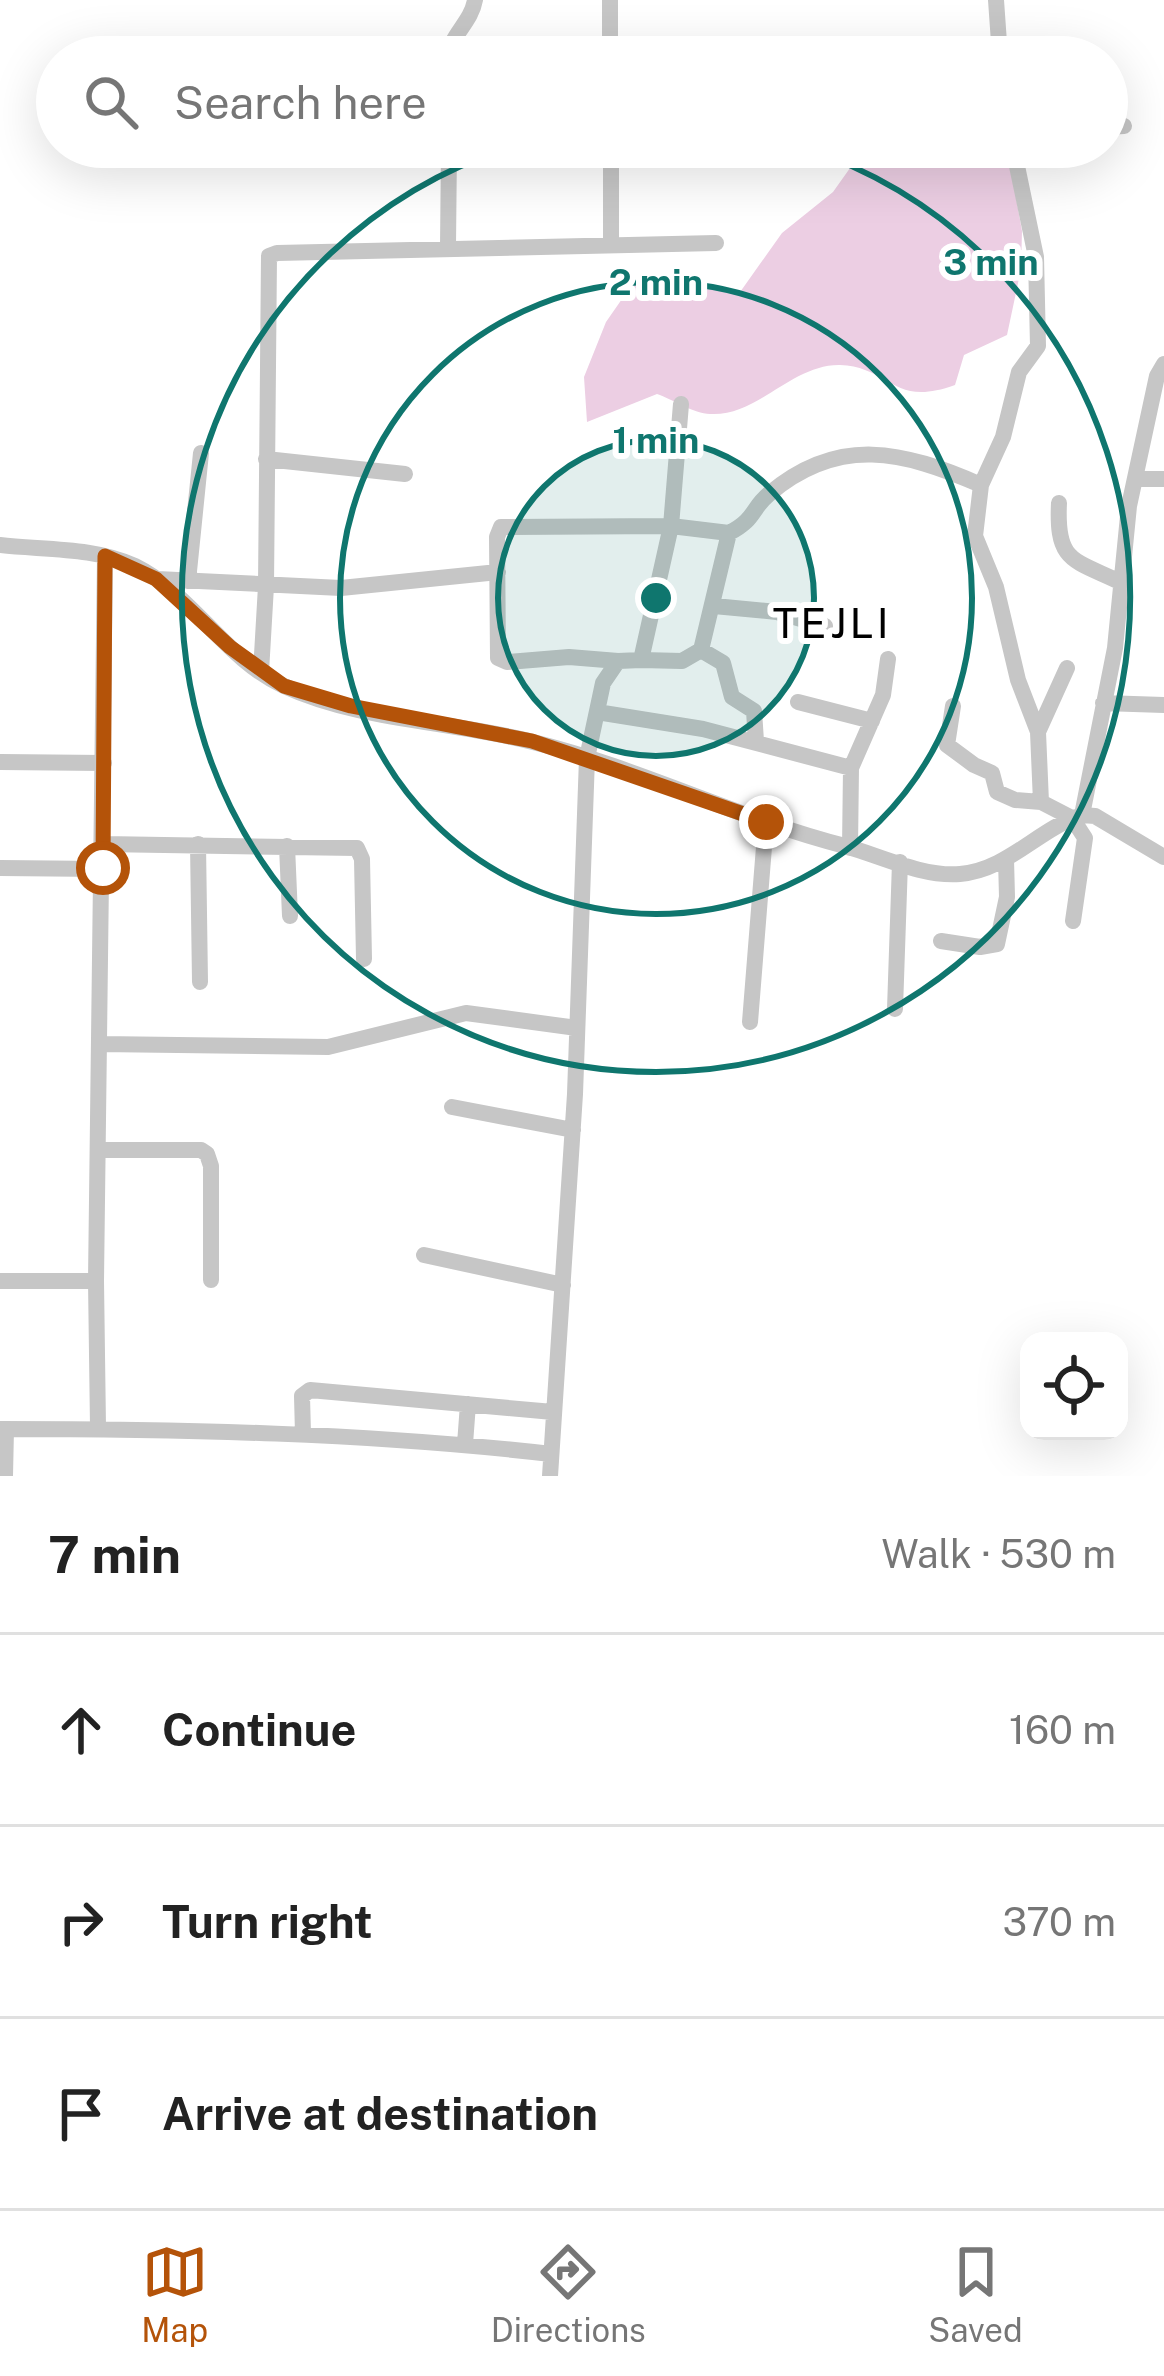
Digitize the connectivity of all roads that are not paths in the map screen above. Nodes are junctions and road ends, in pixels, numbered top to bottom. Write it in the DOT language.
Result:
graph roads {
  1 [pos="476,0"];
  2 [pos="610,0"];
  3 [pos="996,0"];
  4 [pos="455,36"];
  5 [pos="610,36"];
  6 [pos="999,36"];
  7 [pos="449,168"];
  8 [pos="611,168"];
  9 [pos="1017,168"];
  10 [pos="716,243"];
  11 [pos="611,245"];
  12 [pos="448,246"];
  13 [pos="1164,364"];
  14 [pos="681,404"];
  15 [pos="1156,418"];
  16 [pos="201,454"];
  17 [pos="266,459"];
  18 [pos="405,474"];
  19 [pos="1136,479"];
  20 [pos="1164,479"];
  21 [pos="981,484"];
  22 [pos="1059,503"];
  23 [pos="671,526"];
  24 [pos="729,533"];
  25 [pos="0,545"];
  26 [pos="105,556"];
  27 [pos="498,572"];
  28 [pos="156,579"];
  29 [pos="188,581"];
  30 [pos="1122,583"];
  31 [pos="266,586"];
  32 [pos="714,606"];
  33 [pos="825,626"];
  34 [pos="701,650"];
  35 [pos="888,659"];
  36 [pos="641,660"];
  37 [pos="618,661"];
  38 [pos="1067,668"];
  39 [pos="261,672"];
  40 [pos="798,702"];
  41 [pos="1103,703"];
  42 [pos="1164,705"];
  43 [pos="953,706"];
  44 [pos="597,712"];
  45 [pos="872,721"];
  46 [pos="1038,732"];
  47 [pos="756,741"];
  48 [pos="587,758"];
  49 [pos="0,762"];
  50 [pos="104,763"];
  51 [pos="851,768"];
  52 [pos="1041,802"];
  53 [pos="1077,817"];
  54 [pos="766,822"];
  55 [pos="103,844"];
  56 [pos="198,844"];
  57 [pos="287,846"];
  58 [pos="850,848"];
  59 [pos="1164,857"];
  60 [pos="1006,859"];
  61 [pos="900,862"];
  62 [pos="0,868"];
  63 [pos="103,868"];
  64 [pos="290,916"];
  65 [pos="1073,921"];
  66 [pos="941,941"];
  67 [pos="364,958"];
  68 [pos="200,982"];
  69 [pos="895,1009"];
  70 [pos="750,1022"];
  71 [pos="578,1028"];
  72 [pos="100,1044"];
  73 [pos="452,1107"];
  74 [pos="573,1130"];
  75 [pos="98,1150"];
  76 [pos="424,1255"];
  77 [pos="212,1280"];
  78 [pos="95,1281"];
  79 [pos="0,1282"];
  80 [pos="563,1285"];
  81 [pos="468,1404"];
  82 [pos="554,1412"];
  83 [pos="98,1427"];
  84 [pos="3,1429"];
  85 [pos="303,1434"];
  86 [pos="465,1444"];
  87 [pos="551,1454"];
  88 [pos="5,1476"];
  89 [pos="550,1476"];
  1 -- 4 [label="street"];
  2 -- 5 [label="street"];
  3 -- 6 [label="street"];
  7 -- 12 [label="street"];
  8 -- 11 [label="street"];
  9 -- 21 [label="street"];
  10 -- 11 [label="street"];
  11 -- 12 [label="street"];
  12 -- 17 [label="street"];
  13 -- 15 [label="street"];
  14 -- 23 [label="street"];
  15 -- 19 [label="street"];
  16 -- 29 [label="street"];
  17 -- 18 [label="street"];
  17 -- 31 [label="street"];
  19 -- 20 [label="street"];
  19 -- 30 [label="street"];
  21 -- 24 [label="street"];
  21 -- 46 [label="street"];
  22 -- 30 [label="street"];
  23 -- 24 [label="street"];
  23 -- 27 [label="street"];
  23 -- 36 [label="street"];
  24 -- 32 [label="street"];
  25 -- 26 [label="street"];
  26 -- 28 [label="street"];
  26 -- 50 [label="street"];
  27 -- 31 [label="street"];
  27 -- 37 [label="street"];
  28 -- 29 [label="street"];
  28 -- 39 [label="street"];
  29 -- 31 [label="street"];
  30 -- 41 [label="street"];
  31 -- 39 [label="street"];
  32 -- 33 [label="street"];
  32 -- 34 [label="street"];
  34 -- 36 [label="street"];
  34 -- 47 [label="street"];
  35 -- 45 [label="street"];
  36 -- 37 [label="street"];
  37 -- 44 [label="street"];
  38 -- 46 [label="street"];
  39 -- 48 [label="street"];
  40 -- 45 [label="street"];
  41 -- 42 [label="street"];
  41 -- 53 [label="street"];
  43 -- 52 [label="street"];
  44 -- 47 [label="street"];
  44 -- 48 [label="street"];
  45 -- 51 [label="street"];
  46 -- 52 [label="street"];
  47 -- 51 [label="street"];
  48 -- 54 [label="street"];
  48 -- 71 [label="street"];
  49 -- 50 [label="street"];
  50 -- 55 [label="street"];
  51 -- 58 [label="street"];
  52 -- 53 [label="street"];
  53 -- 59 [label="street"];
  53 -- 60 [label="street"];
  53 -- 65 [label="street"];
  54 -- 58 [label="street"];
  54 -- 70 [label="street"];
  55 -- 56 [label="street"];
  55 -- 63 [label="street"];
  56 -- 57 [label="street"];
  56 -- 68 [label="street"];
  57 -- 64 [label="street"];
  57 -- 67 [label="street"];
  58 -- 61 [label="street"];
  60 -- 61 [label="street"];
  60 -- 66 [label="street"];
  61 -- 69 [label="street"];
  62 -- 63 [label="street"];
  63 -- 72 [label="street"];
  71 -- 72 [label="street"];
  71 -- 74 [label="street"];
  72 -- 75 [label="street"];
  73 -- 74 [label="street"];
  74 -- 80 [label="street"];
  75 -- 77 [label="street"];
  75 -- 78 [label="street"];
  76 -- 80 [label="street"];
  78 -- 79 [label="street"];
  78 -- 83 [label="street"];
  80 -- 82 [label="street"];
  81 -- 82 [label="street"];
  81 -- 85 [label="street"];
  81 -- 86 [label="street"];
  82 -- 87 [label="street"];
  83 -- 84 [label="street"];
  83 -- 85 [label="street"];
  84 -- 88 [label="street"];
  85 -- 86 [label="street"];
  86 -- 87 [label="street"];
  87 -- 89 [label="street"];
}
